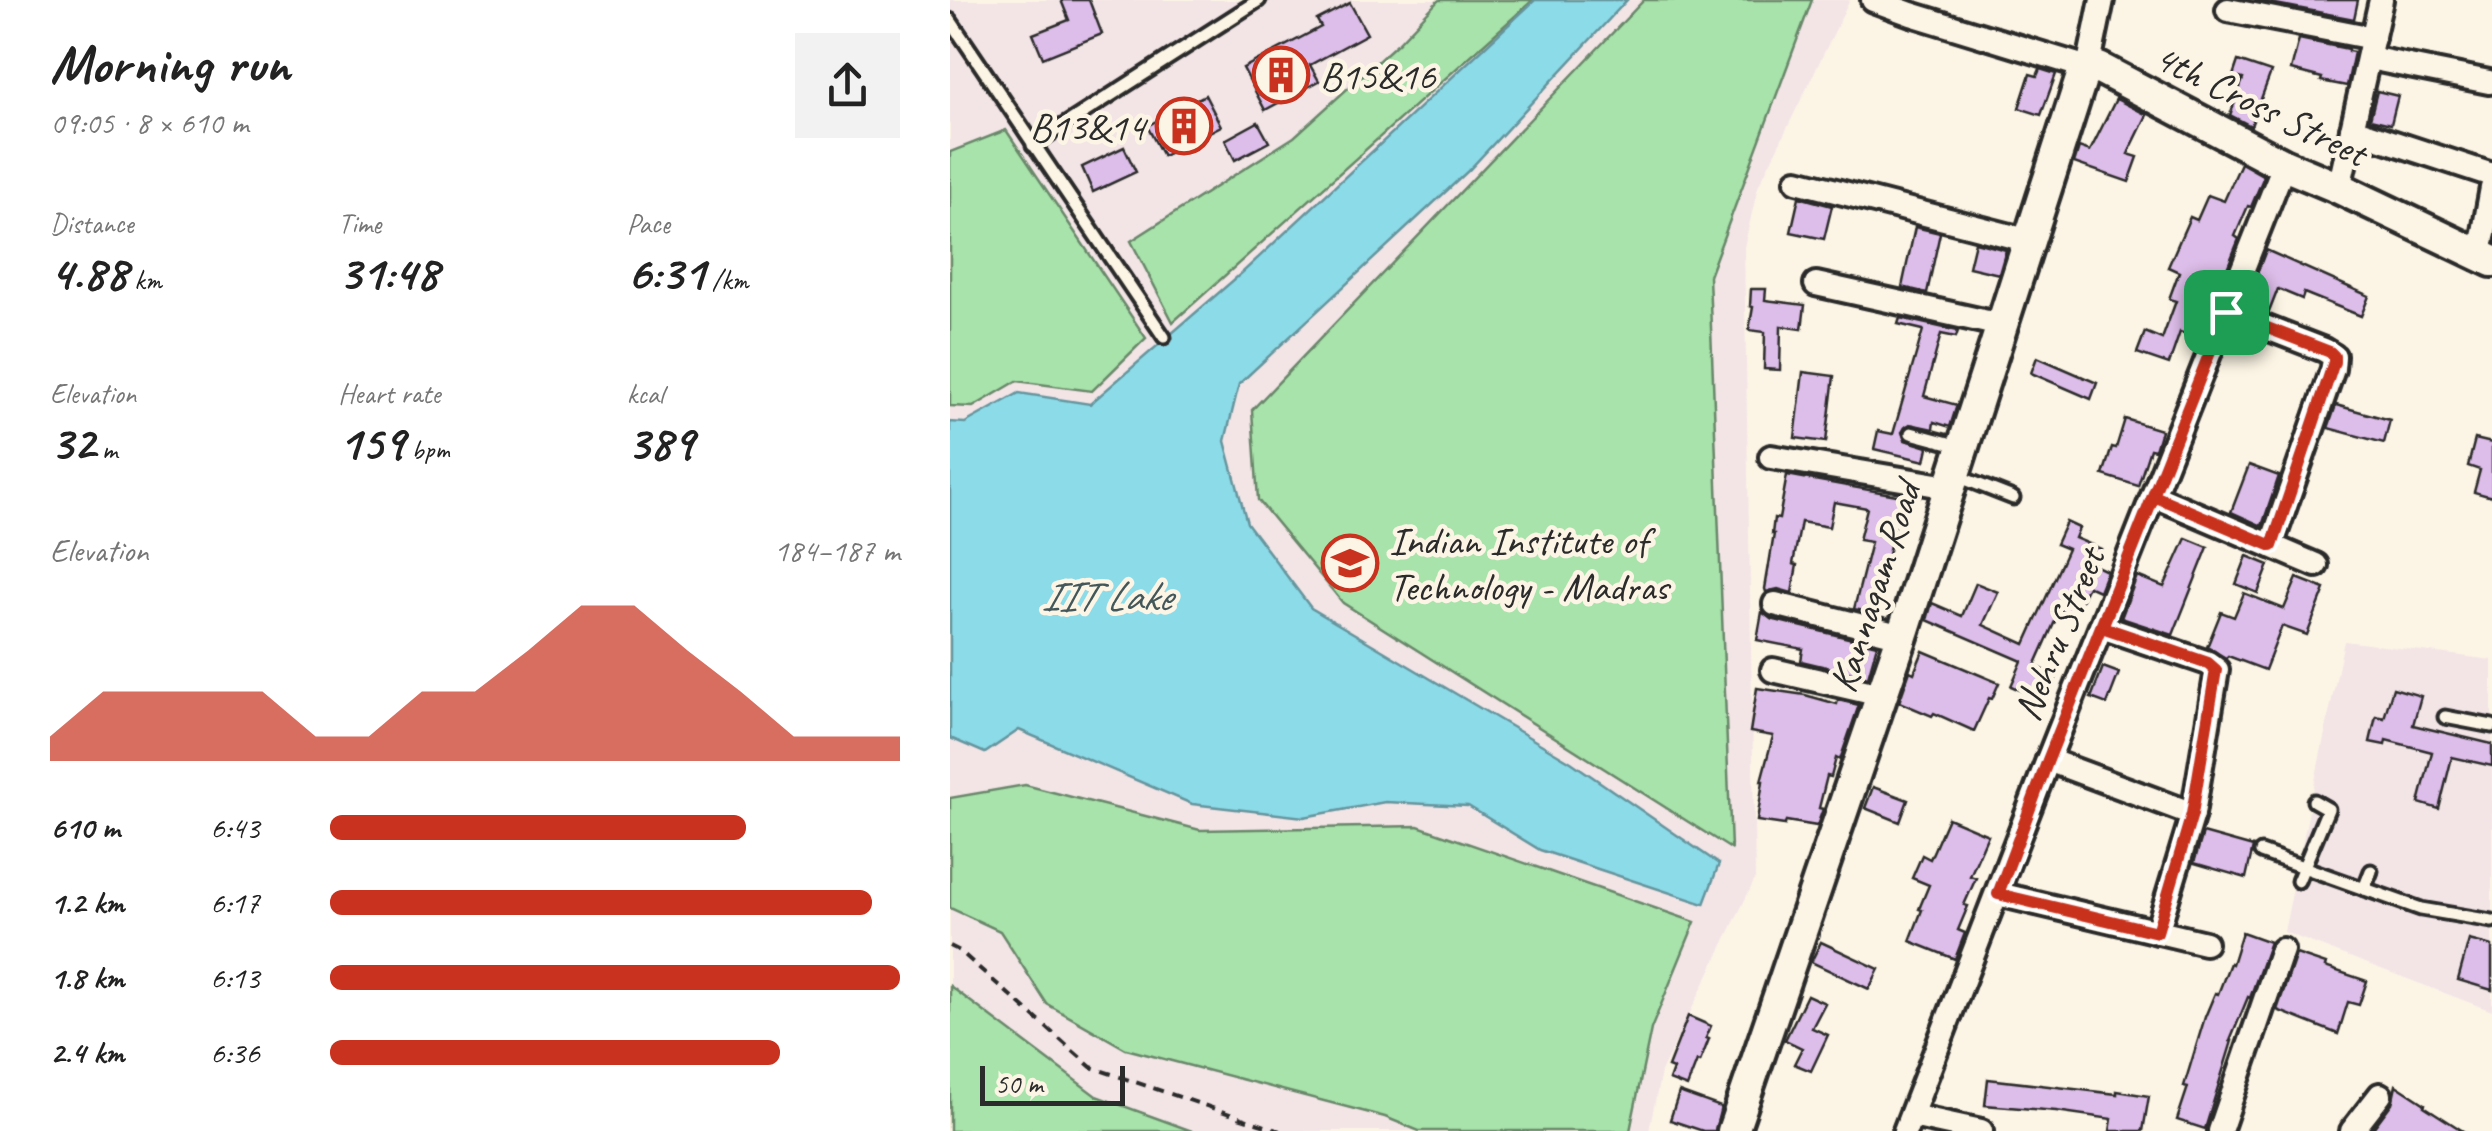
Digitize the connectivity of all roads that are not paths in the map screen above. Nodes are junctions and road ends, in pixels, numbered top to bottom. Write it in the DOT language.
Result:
graph roads {
  1 [pos="1258,0"];
  2 [pos="1874,0"];
  3 [pos="2102,0"];
  4 [pos="2381,0"];
  5 [pos="1913,7"];
  6 [pos="2228,10"];
  7 [pos="950,20"];
  8 [pos="2371,48"];
  9 [pos="2088,68"];
  10 [pos="2489,82"];
  11 [pos="2352,129"];
  12 [pos="1033,145"];
  13 [pos="2284,165"];
  14 [pos="2492,175"];
  15 [pos="1796,182"];
  16 [pos="2339,188"];
  17 [pos="2492,188"];
  18 [pos="2030,241"];
  19 [pos="2486,258"];
  20 [pos="1816,284"];
  21 [pos="2226,312"];
  22 [pos="2001,325"];
  23 [pos="1164,337"];
  24 [pos="1911,432"];
  25 [pos="1772,457"];
  26 [pos="1954,469"];
  27 [pos="2154,496"];
  28 [pos="2013,498"];
  29 [pos="2272,546"];
  30 [pos="2316,565"];
  31 [pos="1775,604"];
  32 [pos="2102,627"];
  33 [pos="1902,636"];
  34 [pos="1773,670"];
  35 [pos="1881,695"];
  36 [pos="2446,717"];
  37 [pos="2492,726"];
  38 [pos="2048,760"];
  39 [pos="2314,801"];
  40 [pos="2192,814"];
  41 [pos="2262,852"];
  42 [pos="2304,867"];
  43 [pos="2371,871"];
  44 [pos="2298,881"];
  45 [pos="2364,888"];
  46 [pos="1998,894"];
  47 [pos="2492,921"];
  48 [pos="2157,932"];
  49 [pos="2205,944"];
  50 [pos="2282,950"];
  51 [pos="2380,1095"];
  52 [pos="1908,1124"];
  53 [pos="1733,1131"];
  54 [pos="1981,1131"];
  55 [pos="2220,1131"];
  56 [pos="2352,1131"];
  1 -- 12 [label="lane"];
  2 -- 5 [label="street, 4th Cross Street"];
  3 -- 9 [label="street"];
  4 -- 8 [label="street"];
  5 -- 9 [label="street, 4th Cross Street"];
  6 -- 8 [label="street"];
  7 -- 12 [label="lane"];
  8 -- 10 [label="street"];
  8 -- 11 [label="street"];
  9 -- 13 [label="street, 4th Cross Street"];
  9 -- 18 [label="street, Kannagam Road"];
  11 -- 14 [label="street"];
  11 -- 16 [label="street"];
  12 -- 23 [label="lane"];
  13 -- 16 [label="street, 4th Cross Street"];
  13 -- 21 [label="street, Nehru Street"];
  15 -- 18 [label="street"];
  16 -- 19 [label="street, 4th Cross Street"];
  17 -- 19 [label="street"];
  18 -- 22 [label="street, Kannagam Road"];
  20 -- 22 [label="street"];
  21 -- 27 [label="street, Nehru Street"];
  21 -- 29 [label="street"];
  22 -- 26 [label="street, Kannagam Road"];
  24 -- 26 [label="lane"];
  25 -- 26 [label="street"];
  26 -- 28 [label="lane"];
  26 -- 33 [label="street, Kannagam Road"];
  27 -- 29 [label="street"];
  27 -- 32 [label="street, Nehru Street"];
  29 -- 30 [label="street"];
  31 -- 33 [label="street"];
  32 -- 38 [label="street, Nehru Street"];
  32 -- 40 [label="street"];
  33 -- 35 [label="street, Kannagam Road"];
  34 -- 35 [label="street"];
  35 -- 53 [label="street, Kannagam Road"];
  36 -- 37 [label="lane"];
  38 -- 40 [label="street"];
  38 -- 46 [label="street, Nehru Street"];
  39 -- 42 [label="lane"];
  40 -- 48 [label="street"];
  41 -- 42 [label="lane"];
  42 -- 44 [label="lane"];
  42 -- 45 [label="lane"];
  43 -- 45 [label="lane"];
  45 -- 47 [label="lane"];
  46 -- 48 [label="street"];
  46 -- 52 [label="street, Nehru Street"];
  48 -- 49 [label="street"];
  50 -- 55 [label="street"];
  51 -- 56 [label="street"];
  52 -- 54 [label="street"];
}
